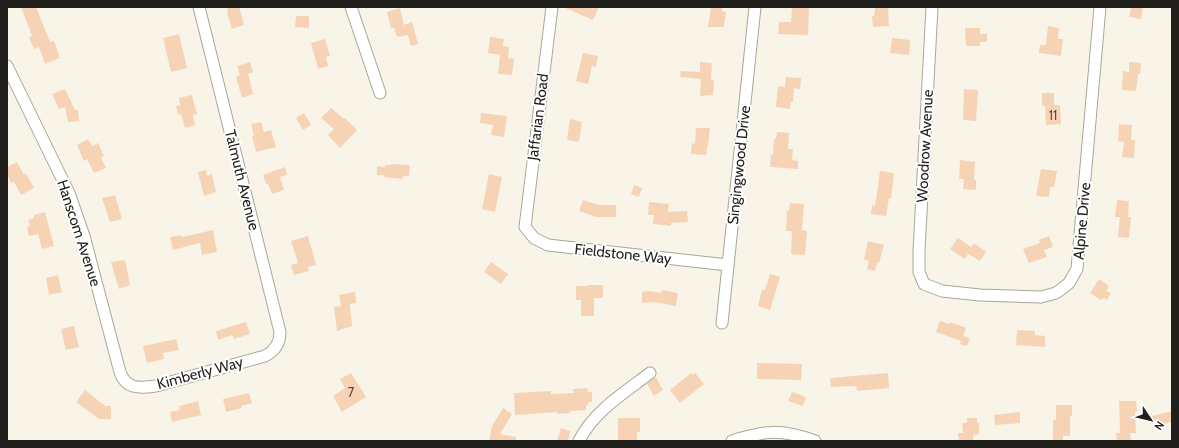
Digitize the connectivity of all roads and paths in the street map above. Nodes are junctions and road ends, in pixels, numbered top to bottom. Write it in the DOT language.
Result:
graph roads {
  1 [pos="199,7"];
  2 [pos="351,7"];
  3 [pos="552,7"];
  4 [pos="755,7"];
  5 [pos="932,7"];
  6 [pos="1100,7"];
  7 [pos="7,66"];
  8 [pos="380,93"];
  9 [pos="525,227"];
  10 [pos="728,266"];
  11 [pos="924,284"];
  12 [pos="722,323"];
  13 [pos="273,351"];
  14 [pos="650,374"];
  15 [pos="127,384"];
  16 [pos="579,441"];
  17 [pos="732,441"];
  18 [pos="815,441"];
  1 -- 13 [label="street, Talmuth Avenue"];
  2 -- 8 [label="street"];
  3 -- 9 [label="street, Jaffarian Road"];
  4 -- 10 [label="street, Singingwood Drive"];
  5 -- 11 [label="street, Woodrow Avenue"];
  6 -- 11 [label="street, Alpine Drive"];
  7 -- 15 [label="street, Hanscom Avenue"];
  9 -- 10 [label="street, Fieldstone Way"];
  10 -- 12 [label="street, Singingwood Drive"];
  13 -- 15 [label="street, Kimberly Way"];
  14 -- 16 [label="street"];
  17 -- 18 [label="street"];
}
